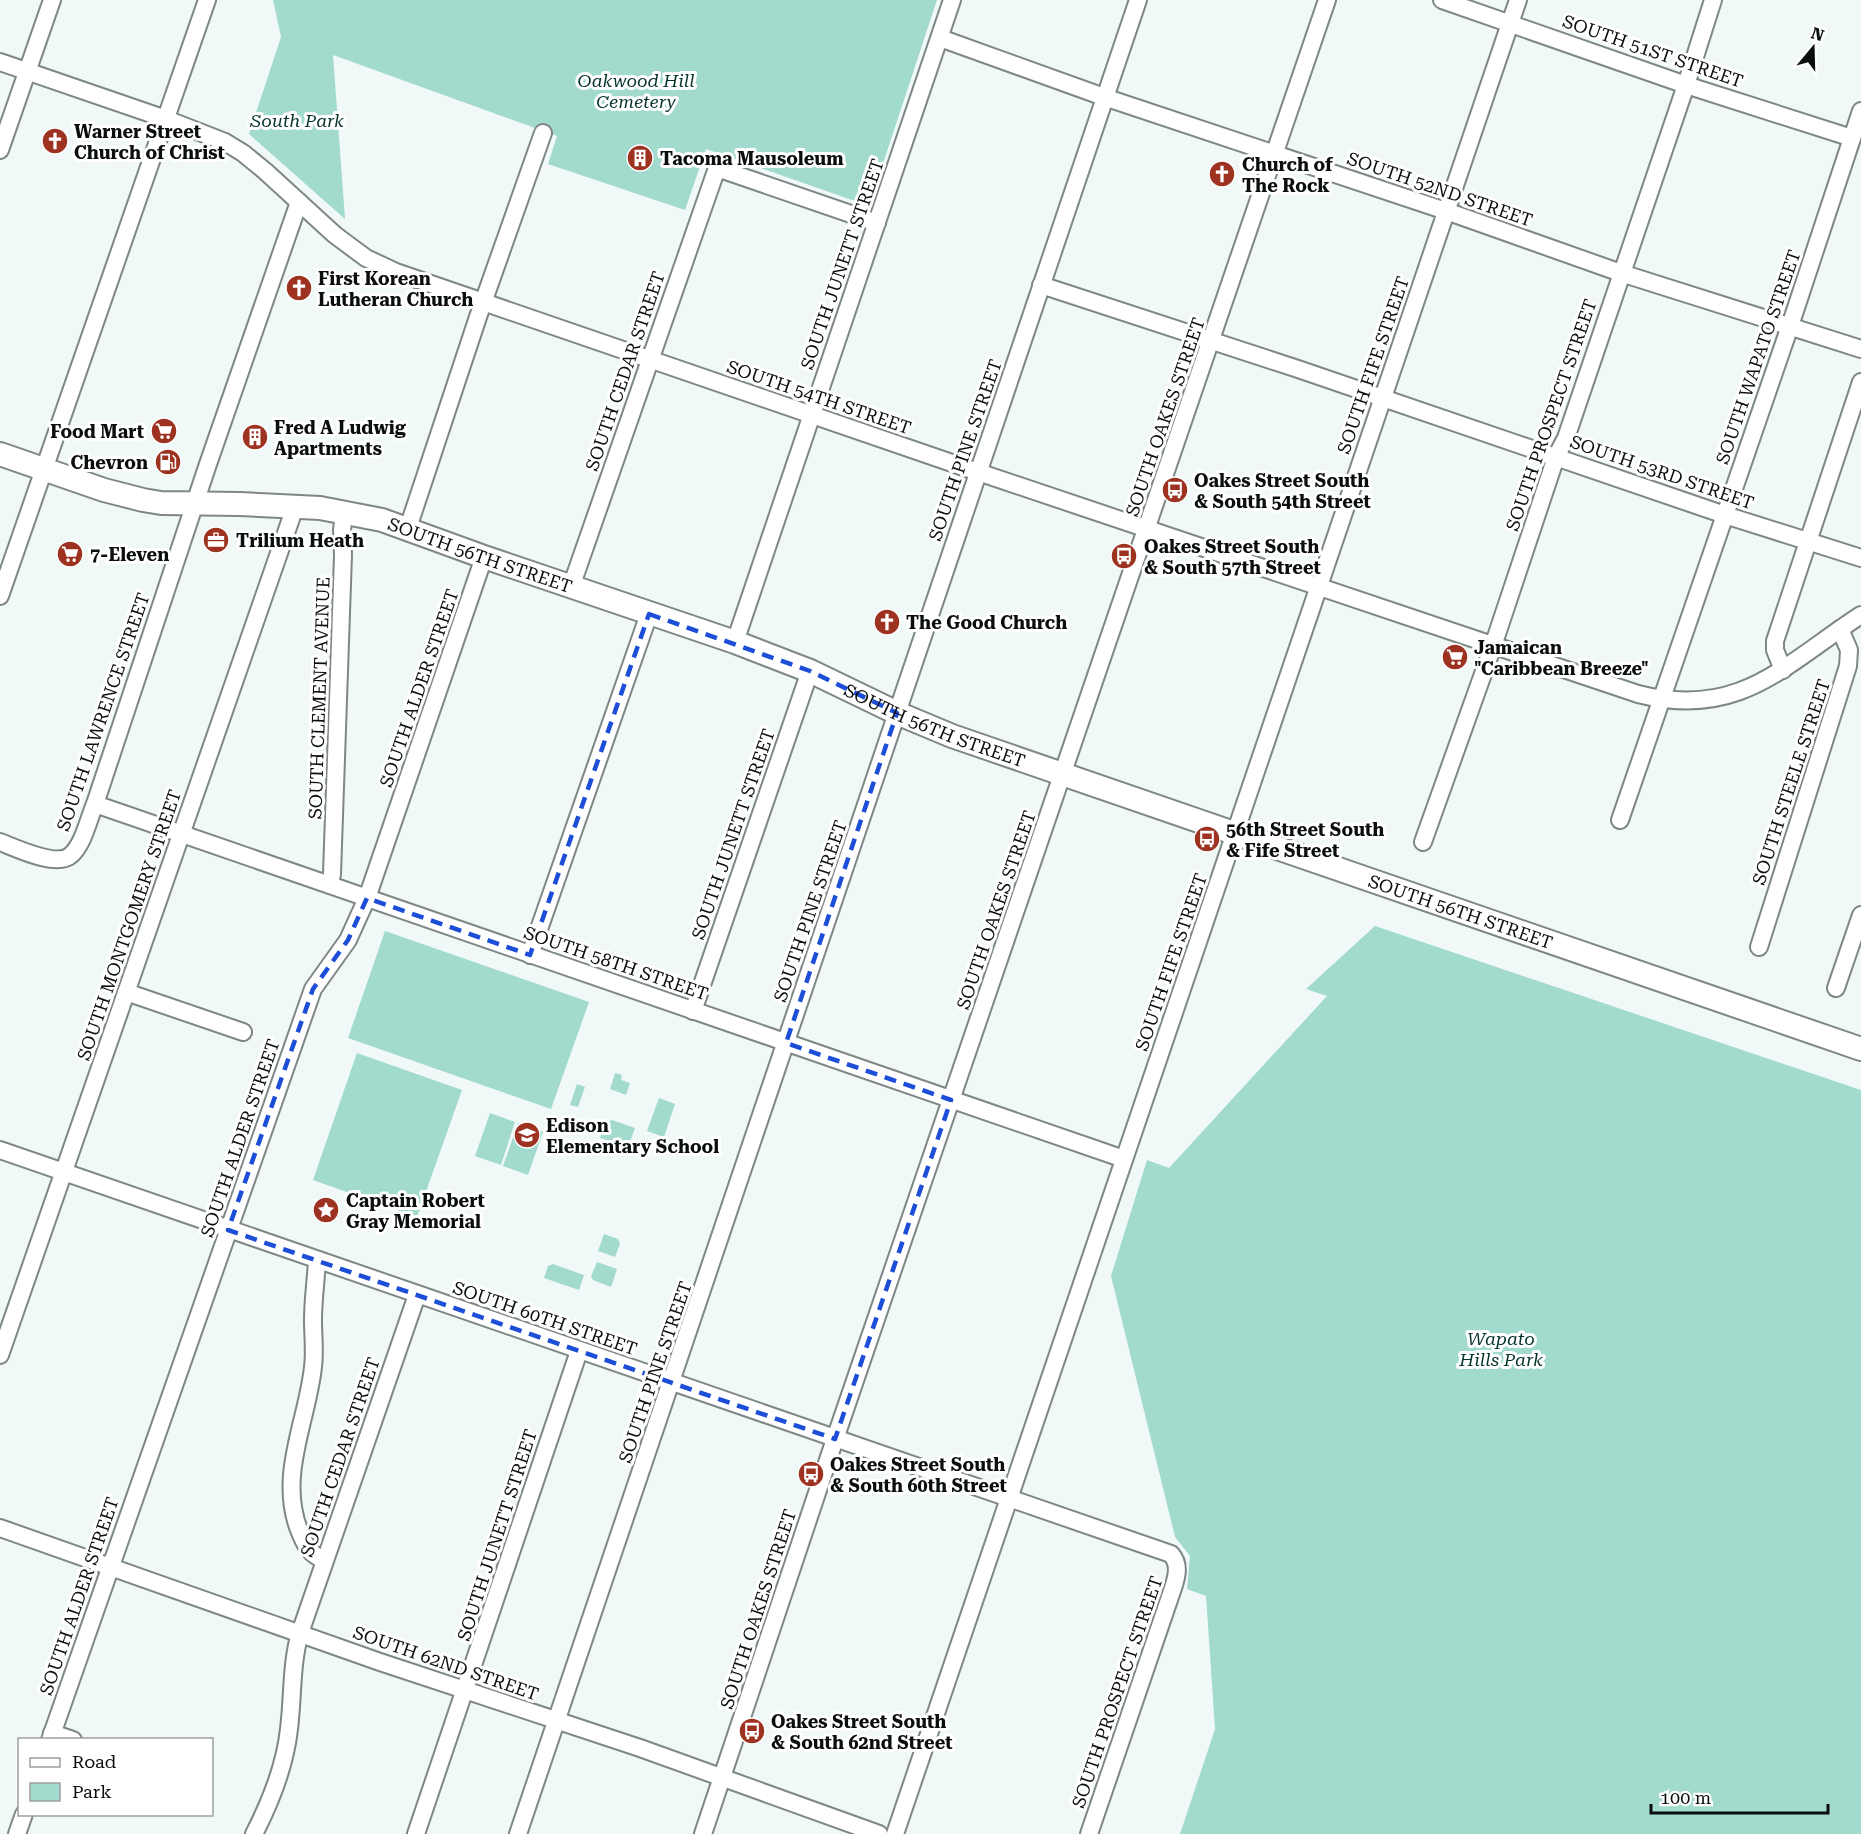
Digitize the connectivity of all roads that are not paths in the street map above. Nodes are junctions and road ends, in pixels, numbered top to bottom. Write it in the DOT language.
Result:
graph roads {
  1 [pos="52,0"];
  2 [pos="207,0"];
  3 [pos="952,0"];
  4 [pos="1138,0"];
  5 [pos="1327,0"];
  6 [pos="1442,0"];
  7 [pos="1518,0"];
  8 [pos="1713,0"];
  9 [pos="1510,23"];
  10 [pos="940,38"];
  11 [pos="0,62"];
  12 [pos="27,72"];
  13 [pos="1686,85"];
  14 [pos="1104,97"];
  15 [pos="1861,111"];
  16 [pos="166,119"];
  17 [pos="543,133"];
  18 [pos="1852,138"];
  19 [pos="0,150"];
  20 [pos="1274,153"];
  21 [pos="299,202"];
  22 [pos="1446,211"];
  23 [pos="877,223"];
  24 [pos="1620,273"];
  25 [pos="1041,285"];
  26 [pos="483,302"];
  27 [pos="1790,326"];
  28 [pos="1211,341"];
  29 [pos="1861,349"];
  30 [pos="649,359"];
  31 [pos="1861,382"];
  32 [pos="1382,399"];
  33 [pos="812,416"];
  34 [pos="0,454"];
  35 [pos="1556,457"];
  36 [pos="45,470"];
  37 [pos="978,472"];
  38 [pos="195,504"];
  39 [pos="295,507"];
  40 [pos="345,512"];
  41 [pos="1725,515"];
  42 [pos="408,528"];
  43 [pos="1147,529"];
  44 [pos="1809,542"];
  45 [pos="484,557"];
  46 [pos="1861,558"];
  47 [pos="571,587"];
  48 [pos="1318,587"];
  49 [pos="0,596"];
  50 [pos="650,614"];
  51 [pos="1861,615"];
  52 [pos="1840,629"];
  53 [pos="735,642"];
  54 [pos="1492,646"];
  55 [pos="1783,670"];
  56 [pos="810,671"];
  57 [pos="1661,700"];
  58 [pos="897,713"];
  59 [pos="1063,773"];
  60 [pos="95,804"];
  61 [pos="1620,820"];
  62 [pos="1235,833"];
  63 [pos="182,834"];
  64 [pos="0,842"];
  65 [pos="1423,842"];
  66 [pos="330,885"];
  67 [pos="367,898"];
  68 [pos="1861,915"];
  69 [pos="1759,947"];
  70 [pos="530,954"];
  71 [pos="1836,988"];
  72 [pos="126,992"];
  73 [pos="693,1011"];
  74 [pos="243,1032"];
  75 [pos="786,1043"];
  76 [pos="1861,1049"];
  77 [pos="951,1100"];
  78 [pos="0,1150"];
  79 [pos="1124,1159"];
  80 [pos="63,1173"];
  81 [pos="228,1230"];
  82 [pos="317,1260"];
  83 [pos="417,1295"];
  84 [pos="579,1351"];
  85 [pos="0,1355"];
  86 [pos="671,1383"];
  87 [pos="835,1439"];
  88 [pos="1009,1499"];
  89 [pos="0,1528"];
  90 [pos="324,1560"];
  91 [pos="1176,1561"];
  92 [pos="110,1567"];
  93 [pos="300,1633"];
  94 [pos="466,1690"];
  95 [pos="557,1722"];
  96 [pos="51,1736"];
  97 [pos="723,1779"];
  98 [pos="24,1816"];
  99 [pos="17,1834"];
  100 [pos="254,1834"];
  101 [pos="416,1834"];
  102 [pos="518,1834"];
  103 [pos="703,1834"];
  104 [pos="879,1834"];
  105 [pos="895,1834"];
  106 [pos="1089,1834"];
  1 -- 12 [label="street"];
  2 -- 16 [label="street"];
  3 -- 10 [label="street, SOUTH JUNETT STREET"];
  4 -- 14 [label="street, SOUTH PINE STREET"];
  5 -- 20 [label="street, SOUTH OAKES STREET"];
  6 -- 9 [label="street, SOUTH 51ST STREET"];
  7 -- 9 [label="street, SOUTH FIFE STREET"];
  8 -- 13 [label="street, SOUTH PROSPECT STREET"];
  9 -- 13 [label="street, SOUTH 51ST STREET"];
  9 -- 22 [label="street, SOUTH FIFE STREET"];
  10 -- 14 [label="street, SOUTH 52ND STREET"];
  10 -- 23 [label="street, SOUTH JUNETT STREET"];
  11 -- 12 [label="street, SOUTH 54TH STREET"];
  12 -- 16 [label="street, SOUTH 54TH STREET"];
  12 -- 19 [label="street"];
  13 -- 18 [label="street, SOUTH 51ST STREET"];
  13 -- 24 [label="street, SOUTH PROSPECT STREET"];
  14 -- 20 [label="street, SOUTH 52ND STREET"];
  14 -- 25 [label="street, SOUTH PINE STREET"];
  15 -- 18 [label="street, SOUTH WAPATO STREET"];
  16 -- 21 [label="street, SOUTH 54TH STREET"];
  16 -- 36 [label="street"];
  17 -- 26 [label="street"];
  18 -- 27 [label="street, SOUTH WAPATO STREET"];
  20 -- 22 [label="street, SOUTH 52ND STREET"];
  20 -- 28 [label="street, SOUTH OAKES STREET"];
  21 -- 26 [label="street, SOUTH 54TH STREET"];
  21 -- 38 [label="street, SOUTH LAWRENCE STREET"];
  22 -- 24 [label="street, SOUTH 52ND STREET"];
  22 -- 32 [label="street, SOUTH FIFE STREET"];
  23 -- 30 [label="street, SOUTH CEDAR STREET"];
  23 -- 33 [label="street, SOUTH JUNETT STREET"];
  24 -- 27 [label="street, SOUTH 52ND STREET"];
  24 -- 35 [label="street, SOUTH PROSPECT STREET"];
  25 -- 28 [label="street, SOUTH 53RD STREET"];
  25 -- 37 [label="street, SOUTH PINE STREET"];
  26 -- 30 [label="street, SOUTH 54TH STREET"];
  26 -- 42 [label="street"];
  27 -- 29 [label="street, SOUTH 52ND STREET"];
  27 -- 41 [label="street, SOUTH WAPATO STREET"];
  28 -- 32 [label="street, SOUTH 53RD STREET"];
  28 -- 43 [label="street, SOUTH OAKES STREET"];
  30 -- 33 [label="street, SOUTH 54TH STREET"];
  30 -- 47 [label="street, SOUTH CEDAR STREET"];
  31 -- 44 [label="street"];
  32 -- 35 [label="street, SOUTH 53RD STREET"];
  32 -- 48 [label="street, SOUTH FIFE STREET"];
  33 -- 37 [label="street, SOUTH 54TH STREET"];
  33 -- 53 [label="street, SOUTH JUNETT STREET"];
  34 -- 36 [label="main road, SOUTH 56TH STREET"];
  35 -- 41 [label="street, SOUTH 53RD STREET"];
  35 -- 54 [label="street, SOUTH PROSPECT STREET"];
  36 -- 38 [label="main road, SOUTH 56TH STREET"];
  36 -- 49 [label="street"];
  37 -- 43 [label="street, SOUTH 54TH STREET"];
  37 -- 58 [label="street, SOUTH PINE STREET"];
  38 -- 39 [label="main road, SOUTH 56TH STREET"];
  38 -- 60 [label="street, SOUTH LAWRENCE STREET"];
  39 -- 40 [label="main road, SOUTH 56TH STREET"];
  39 -- 63 [label="street, SOUTH MONTGOMERY STREET"];
  40 -- 42 [label="main road, SOUTH 56TH STREET"];
  40 -- 66 [label="street, SOUTH CLEMENT AVENUE"];
  41 -- 44 [label="street, SOUTH 53RD STREET"];
  41 -- 57 [label="street, SOUTH WAPATO STREET"];
  42 -- 45 [label="main road, SOUTH 56TH STREET"];
  43 -- 48 [label="street, SOUTH 54TH STREET"];
  43 -- 59 [label="street, SOUTH OAKES STREET"];
  44 -- 46 [label="street, SOUTH 53RD STREET"];
  44 -- 55 [label="street"];
  45 -- 47 [label="main road, SOUTH 56TH STREET"];
  45 -- 67 [label="street, SOUTH ALDER STREET"];
  47 -- 50 [label="main road, SOUTH 56TH STREET"];
  48 -- 54 [label="street, SOUTH 54TH STREET"];
  48 -- 62 [label="street, SOUTH FIFE STREET"];
  50 -- 53 [label="main road, SOUTH 56TH STREET"];
  50 -- 70 [label="street"];
  51 -- 52 [label="street, SOUTH 54TH STREET"];
  52 -- 55 [label="street, SOUTH 54TH STREET"];
  52 -- 69 [label="street, SOUTH STEELE STREET"];
  53 -- 56 [label="main road, SOUTH 56TH STREET"];
  54 -- 57 [label="street, SOUTH 54TH STREET"];
  54 -- 65 [label="street, SOUTH PROSPECT STREET"];
  55 -- 57 [label="street, SOUTH 54TH STREET"];
  56 -- 58 [label="main road, SOUTH 56TH STREET"];
  56 -- 73 [label="street, SOUTH JUNETT STREET"];
  57 -- 61 [label="street, SOUTH WAPATO STREET"];
  58 -- 59 [label="main road, SOUTH 56TH STREET"];
  58 -- 75 [label="street, SOUTH PINE STREET"];
  59 -- 62 [label="main road, SOUTH 56TH STREET"];
  59 -- 77 [label="street, SOUTH OAKES STREET"];
  60 -- 63 [label="street, SOUTH 58TH STREET"];
  60 -- 64 [label="street, SOUTH LAWRENCE STREET"];
  62 -- 76 [label="main road, SOUTH 56TH STREET"];
  62 -- 79 [label="street, SOUTH FIFE STREET"];
  63 -- 66 [label="street, SOUTH 58TH STREET"];
  63 -- 72 [label="street, SOUTH MONTGOMERY STREET"];
  66 -- 67 [label="street, SOUTH 58TH STREET"];
  67 -- 70 [label="street, SOUTH 58TH STREET"];
  67 -- 81 [label="street, SOUTH ALDER STREET"];
  68 -- 71 [label="street"];
  70 -- 73 [label="street, SOUTH 58TH STREET"];
  72 -- 74 [label="street"];
  72 -- 80 [label="street, SOUTH MONTGOMERY STREET"];
  73 -- 75 [label="street, SOUTH 58TH STREET"];
  75 -- 77 [label="street, SOUTH 58TH STREET"];
  75 -- 86 [label="street, SOUTH PINE STREET"];
  77 -- 79 [label="street, SOUTH 58TH STREET"];
  77 -- 87 [label="street, SOUTH OAKES STREET"];
  78 -- 80 [label="street, SOUTH 60TH STREET"];
  79 -- 88 [label="street, SOUTH FIFE STREET"];
  80 -- 81 [label="street, SOUTH 60TH STREET"];
  80 -- 85 [label="street, SOUTH MONTGOMERY STREET"];
  81 -- 82 [label="street, SOUTH 60TH STREET"];
  81 -- 92 [label="street, SOUTH ALDER STREET"];
  82 -- 83 [label="street, SOUTH 60TH STREET"];
  82 -- 90 [label="street"];
  83 -- 84 [label="street, SOUTH 60TH STREET"];
  83 -- 90 [label="street, SOUTH CEDAR STREET"];
  84 -- 86 [label="street, SOUTH 60TH STREET"];
  84 -- 94 [label="street, SOUTH JUNETT STREET"];
  86 -- 87 [label="street, SOUTH 60TH STREET"];
  86 -- 95 [label="street, SOUTH PINE STREET"];
  87 -- 88 [label="street, SOUTH 60TH STREET"];
  87 -- 97 [label="street, SOUTH OAKES STREET"];
  88 -- 91 [label="street, SOUTH 60TH STREET"];
  88 -- 105 [label="street, SOUTH FIFE STREET"];
  89 -- 92 [label="street, SOUTH 62ND STREET"];
  90 -- 93 [label="street, SOUTH CEDAR STREET"];
  91 -- 106 [label="street, SOUTH PROSPECT STREET"];
  92 -- 93 [label="street, SOUTH 62ND STREET"];
  92 -- 96 [label="street, SOUTH ALDER STREET"];
  93 -- 94 [label="street, SOUTH 62ND STREET"];
  93 -- 100 [label="street"];
  94 -- 95 [label="street, SOUTH 62ND STREET"];
  94 -- 101 [label="street, SOUTH JUNETT STREET"];
  95 -- 97 [label="street, SOUTH 62ND STREET"];
  95 -- 102 [label="street, SOUTH PINE STREET"];
  97 -- 103 [label="street, SOUTH OAKES STREET"];
  97 -- 104 [label="street, SOUTH 62ND STREET"];
  98 -- 99 [label="street"];
}
